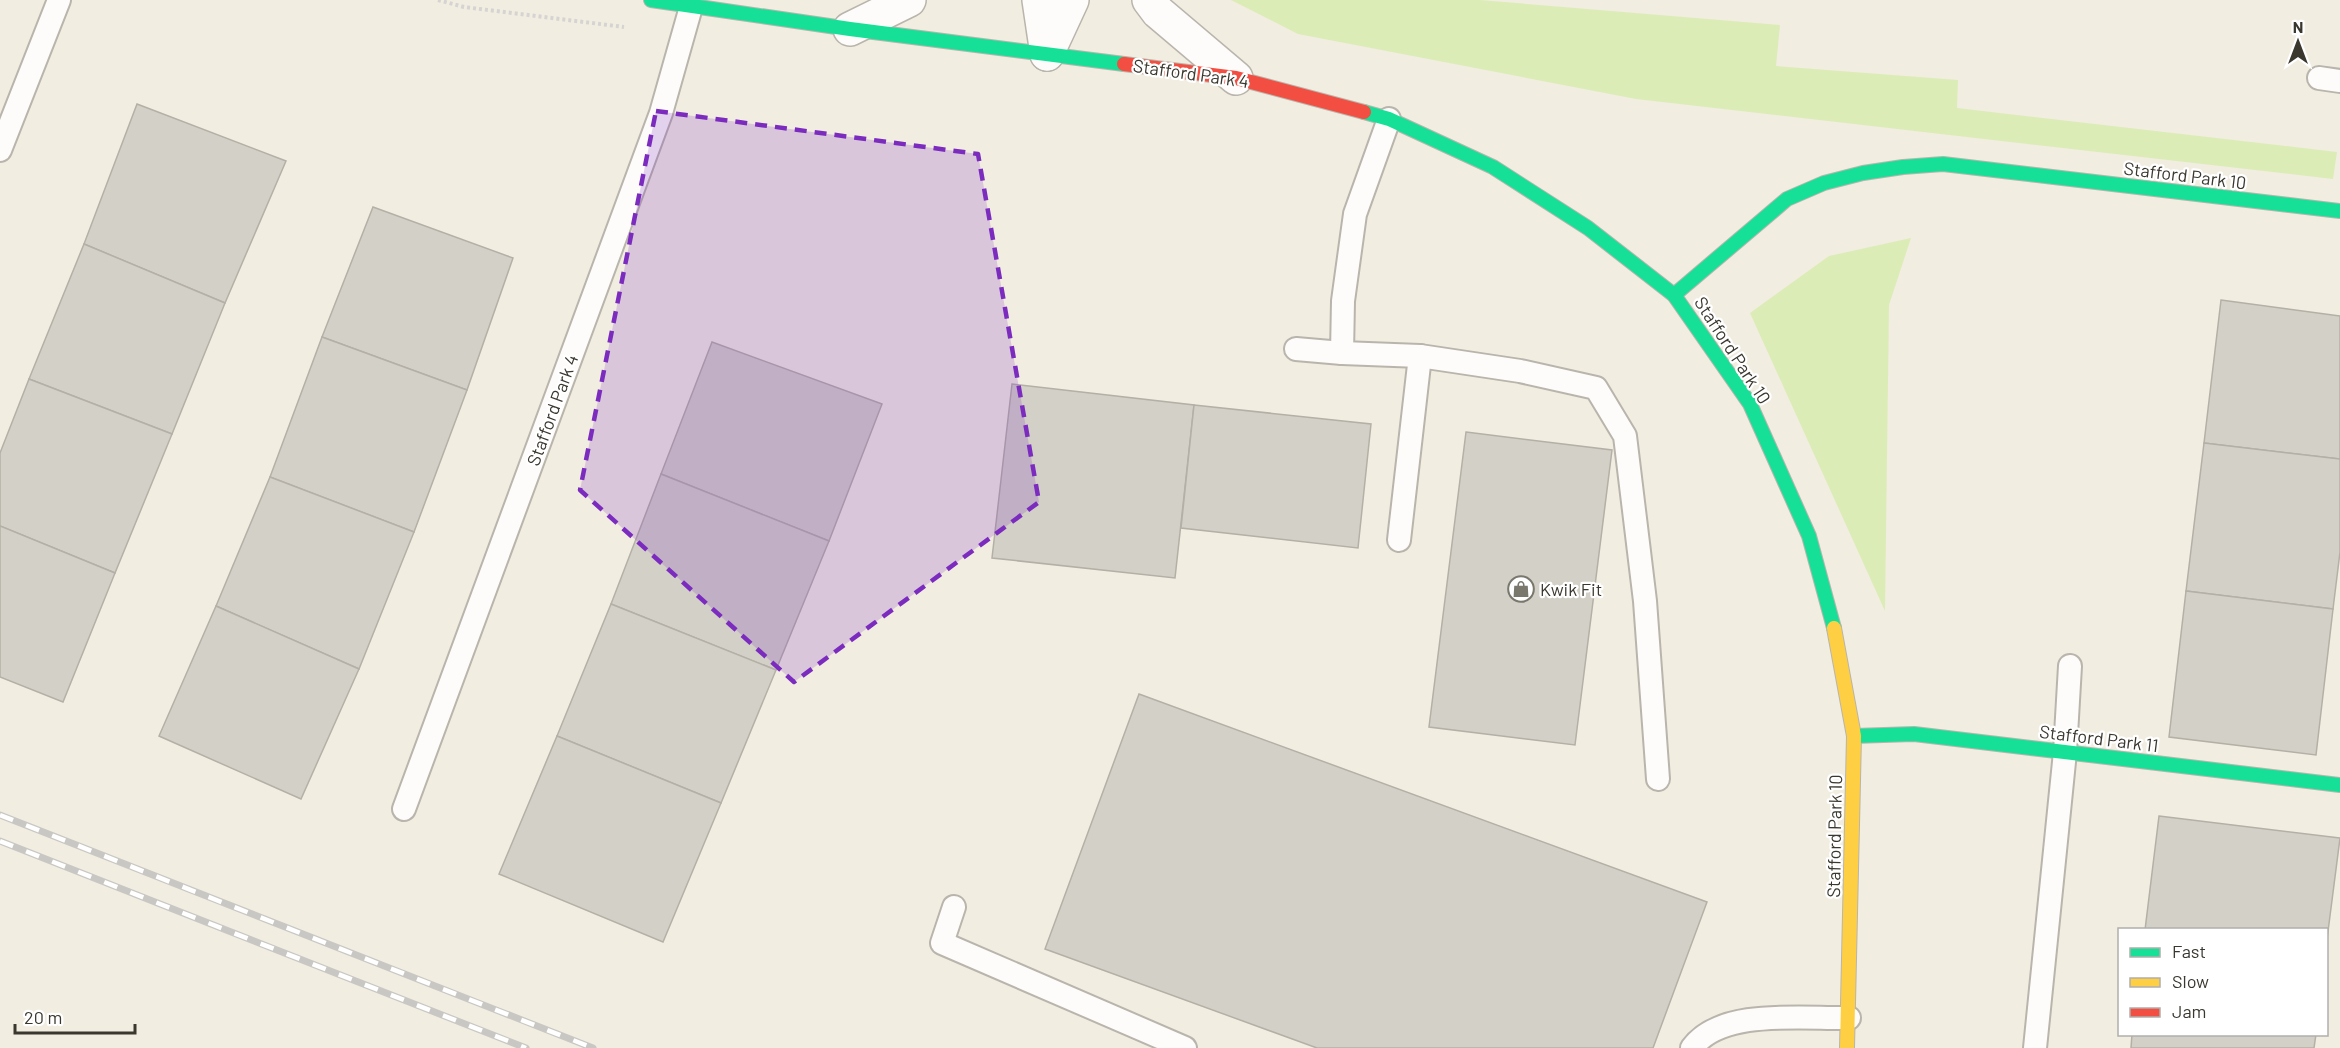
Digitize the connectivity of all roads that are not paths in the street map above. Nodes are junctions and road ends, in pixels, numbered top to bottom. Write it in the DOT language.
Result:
graph roads {
  1 [pos="59,0"];
  2 [pos="651,0"];
  3 [pos="909,0"];
  4 [pos="1039,0"];
  5 [pos="1072,0"];
  6 [pos="1149,0"];
  7 [pos="691,7"];
  8 [pos="850,29"];
  9 [pos="1047,54"];
  10 [pos="1236,78"];
  11 [pos="1389,119"];
  12 [pos="0,150"];
  13 [pos="2340,211"];
  14 [pos="1674,295"];
  15 [pos="1296,350"];
  16 [pos="1342,353"];
  17 [pos="1419,356"];
  18 [pos="1399,540"];
  19 [pos="2070,666"];
  20 [pos="1854,736"];
  21 [pos="2065,752"];
  22 [pos="1658,779"];
  23 [pos="2340,785"];
  24 [pos="404,810"];
  25 [pos="954,907"];
  26 [pos="1849,1018"];
  27 [pos="1185,1048"];
  28 [pos="1692,1048"];
  29 [pos="1848,1048"];
  30 [pos="2035,1048"];
  1 -- 12 [label="lane"];
  2 -- 7 [label="street, Stafford Park 4"];
  3 -- 8 [label="street"];
  4 -- 9 [label="street"];
  5 -- 9 [label="street"];
  6 -- 10 [label="street"];
  7 -- 8 [label="street, Stafford Park 4"];
  7 -- 24 [label="lane, Stafford Park 4"];
  8 -- 9 [label="street, Stafford Park 4"];
  9 -- 10 [label="street, Stafford Park 4"];
  10 -- 11 [label="street, Stafford Park 4"];
  11 -- 14 [label="street, Stafford Park 4"];
  11 -- 16 [label="lane"];
  13 -- 14 [label="street, Stafford Park 10"];
  14 -- 20 [label="street, Stafford Park 10"];
  15 -- 16 [label="lane"];
  16 -- 17 [label="lane"];
  17 -- 18 [label="lane"];
  17 -- 22 [label="lane"];
  19 -- 21 [label="lane"];
  20 -- 21 [label="street, Stafford Park 11"];
  20 -- 26 [label="street, Stafford Park 10"];
  21 -- 23 [label="street, Stafford Park 11"];
  21 -- 30 [label="lane"];
  25 -- 27 [label="lane"];
  26 -- 28 [label="lane"];
  26 -- 29 [label="street, Stafford Park 10"];
}
